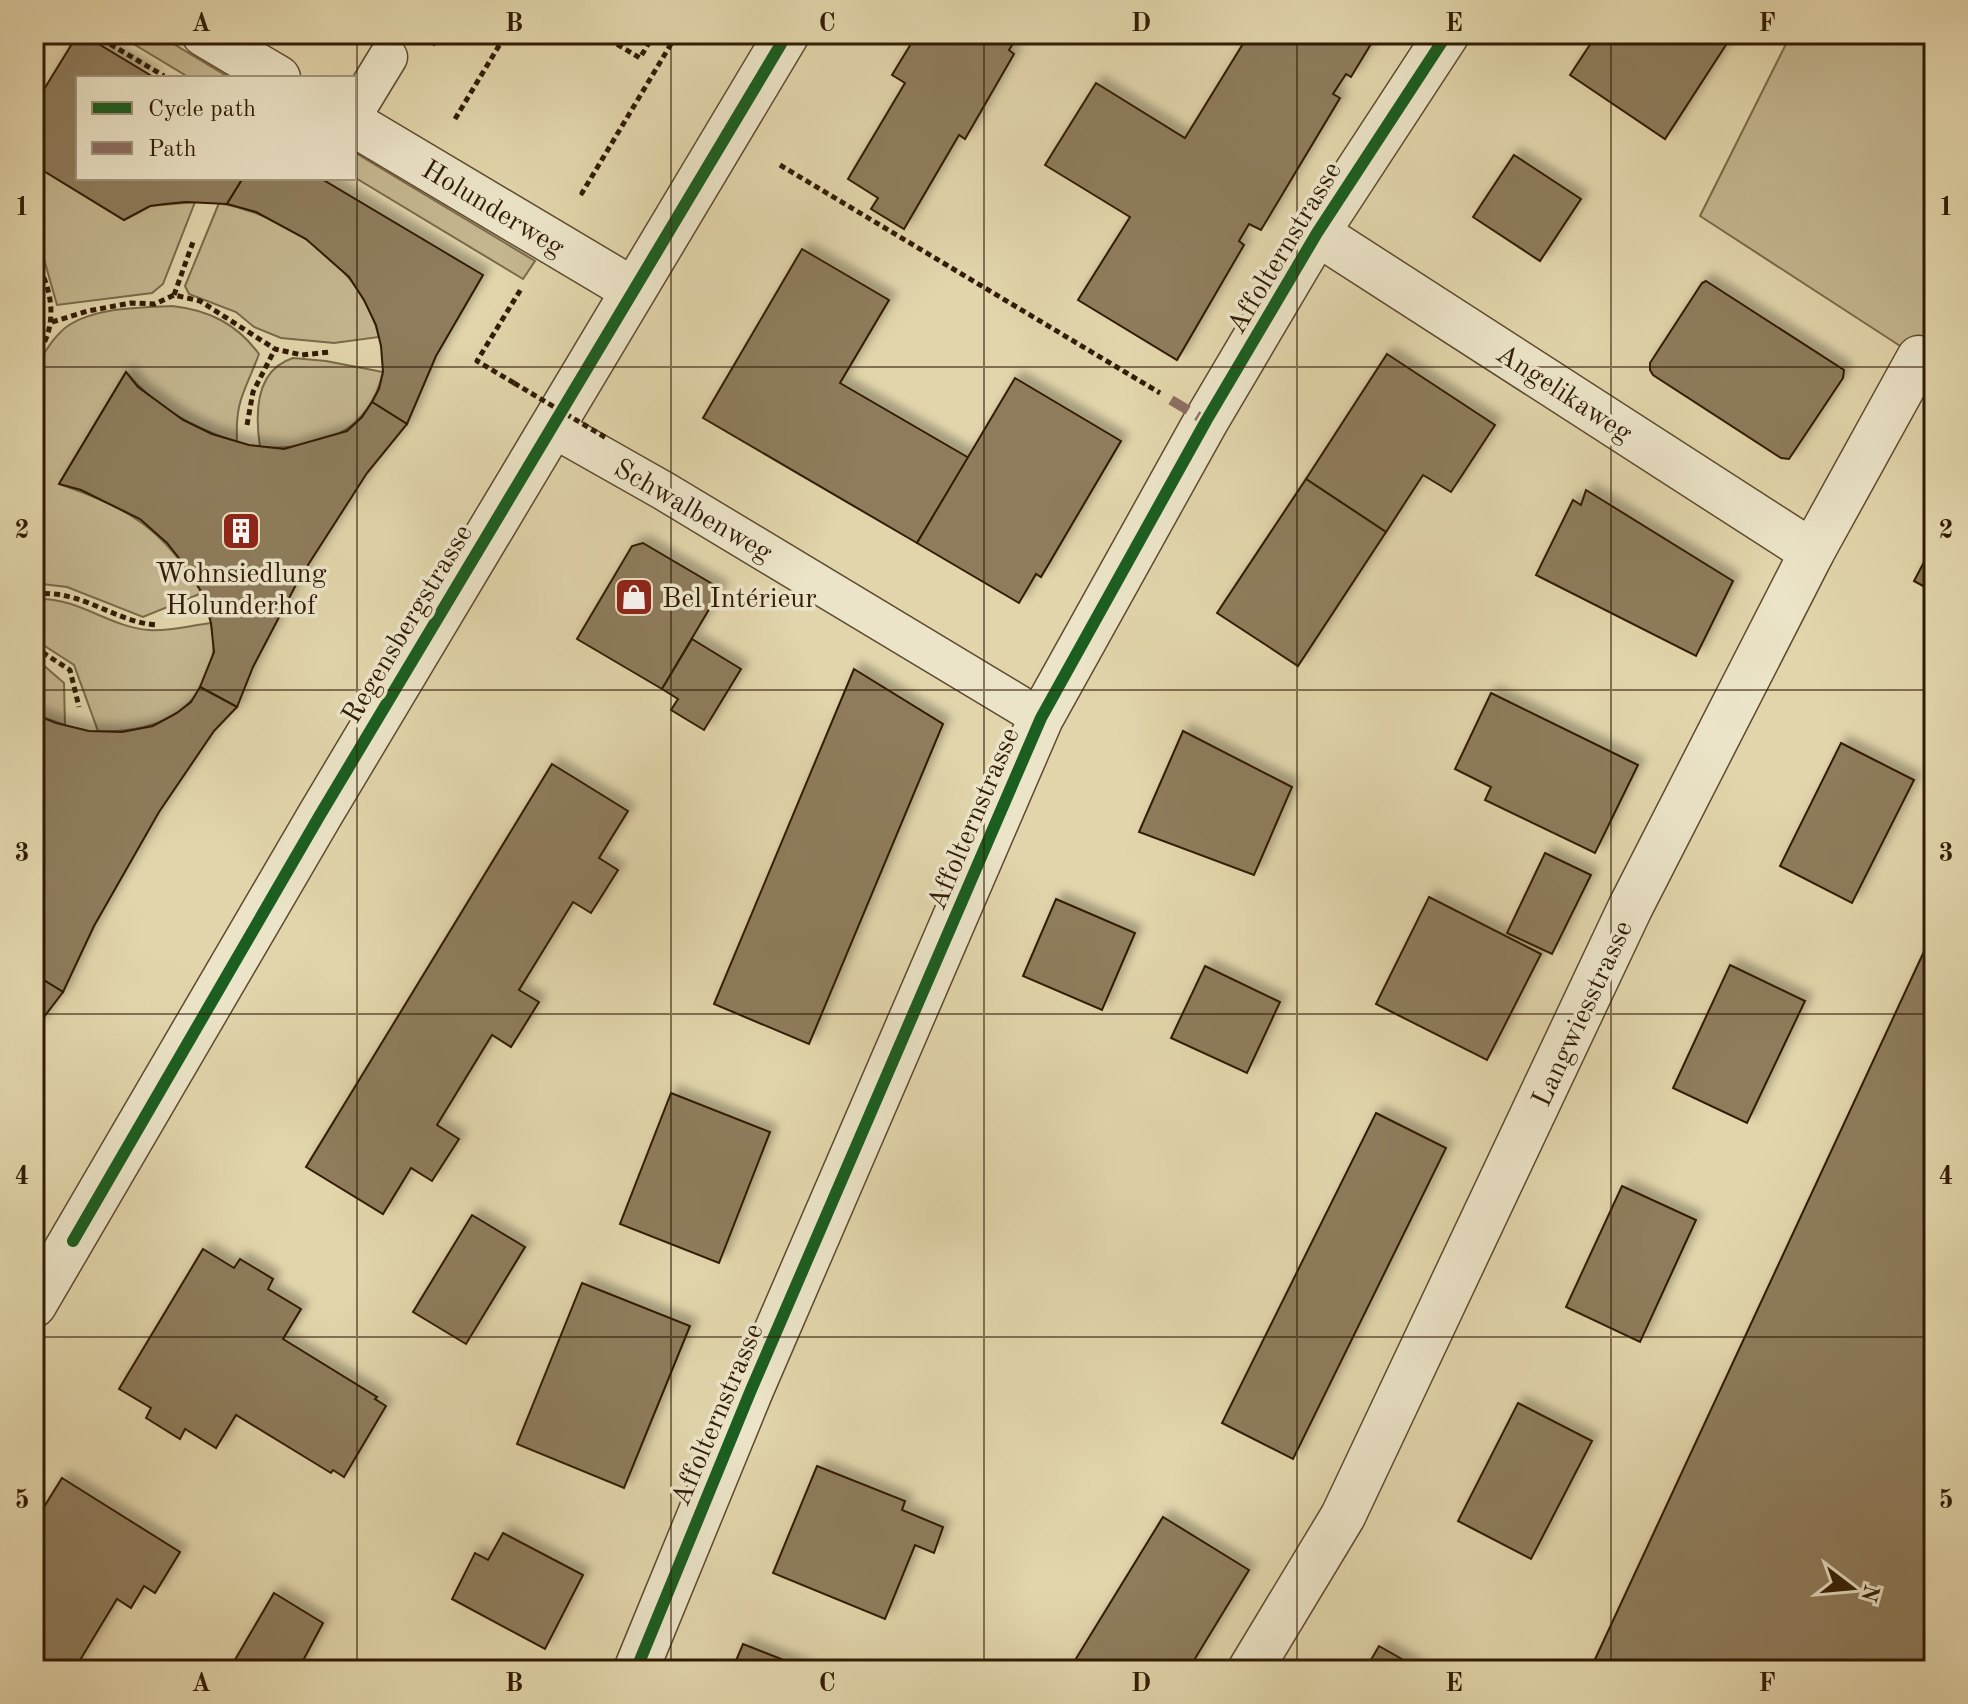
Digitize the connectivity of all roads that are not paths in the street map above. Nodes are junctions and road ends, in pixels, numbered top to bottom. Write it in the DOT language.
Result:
graph roads {
  1 [pos="204,34"];
  2 [pos="787,34"];
  3 [pos="1447,34"];
  4 [pos="388,57"];
  5 [pos="275,76"];
  6 [pos="356,110"];
  7 [pos="356,125"];
  8 [pos="1317,233"];
  9 [pos="633,290"];
  10 [pos="1919,358"];
  11 [pos="551,427"];
  12 [pos="1812,552"];
  13 [pos="1041,718"];
  14 [pos="34,1305"];
  15 [pos="636,1670"];
  16 [pos="1250,1670"];
  1 -- 5 [label="street"];
  2 -- 9 [label="street, Regensbergstrasse"];
  3 -- 8 [label="street, Affolternstrasse"];
  4 -- 6 [label="lane"];
  7 -- 9 [label="street, Holunderweg"];
  8 -- 12 [label="street, Angelikaweg"];
  8 -- 13 [label="street, Affolternstrasse"];
  9 -- 11 [label="street, Regensbergstrasse"];
  10 -- 12 [label="street, Langwiesstrasse"];
  11 -- 13 [label="lane, Schwalbenweg"];
  11 -- 14 [label="street, Regensbergstrasse"];
  12 -- 16 [label="street, Langwiesstrasse"];
  13 -- 15 [label="street, Affolternstrasse"];
}
